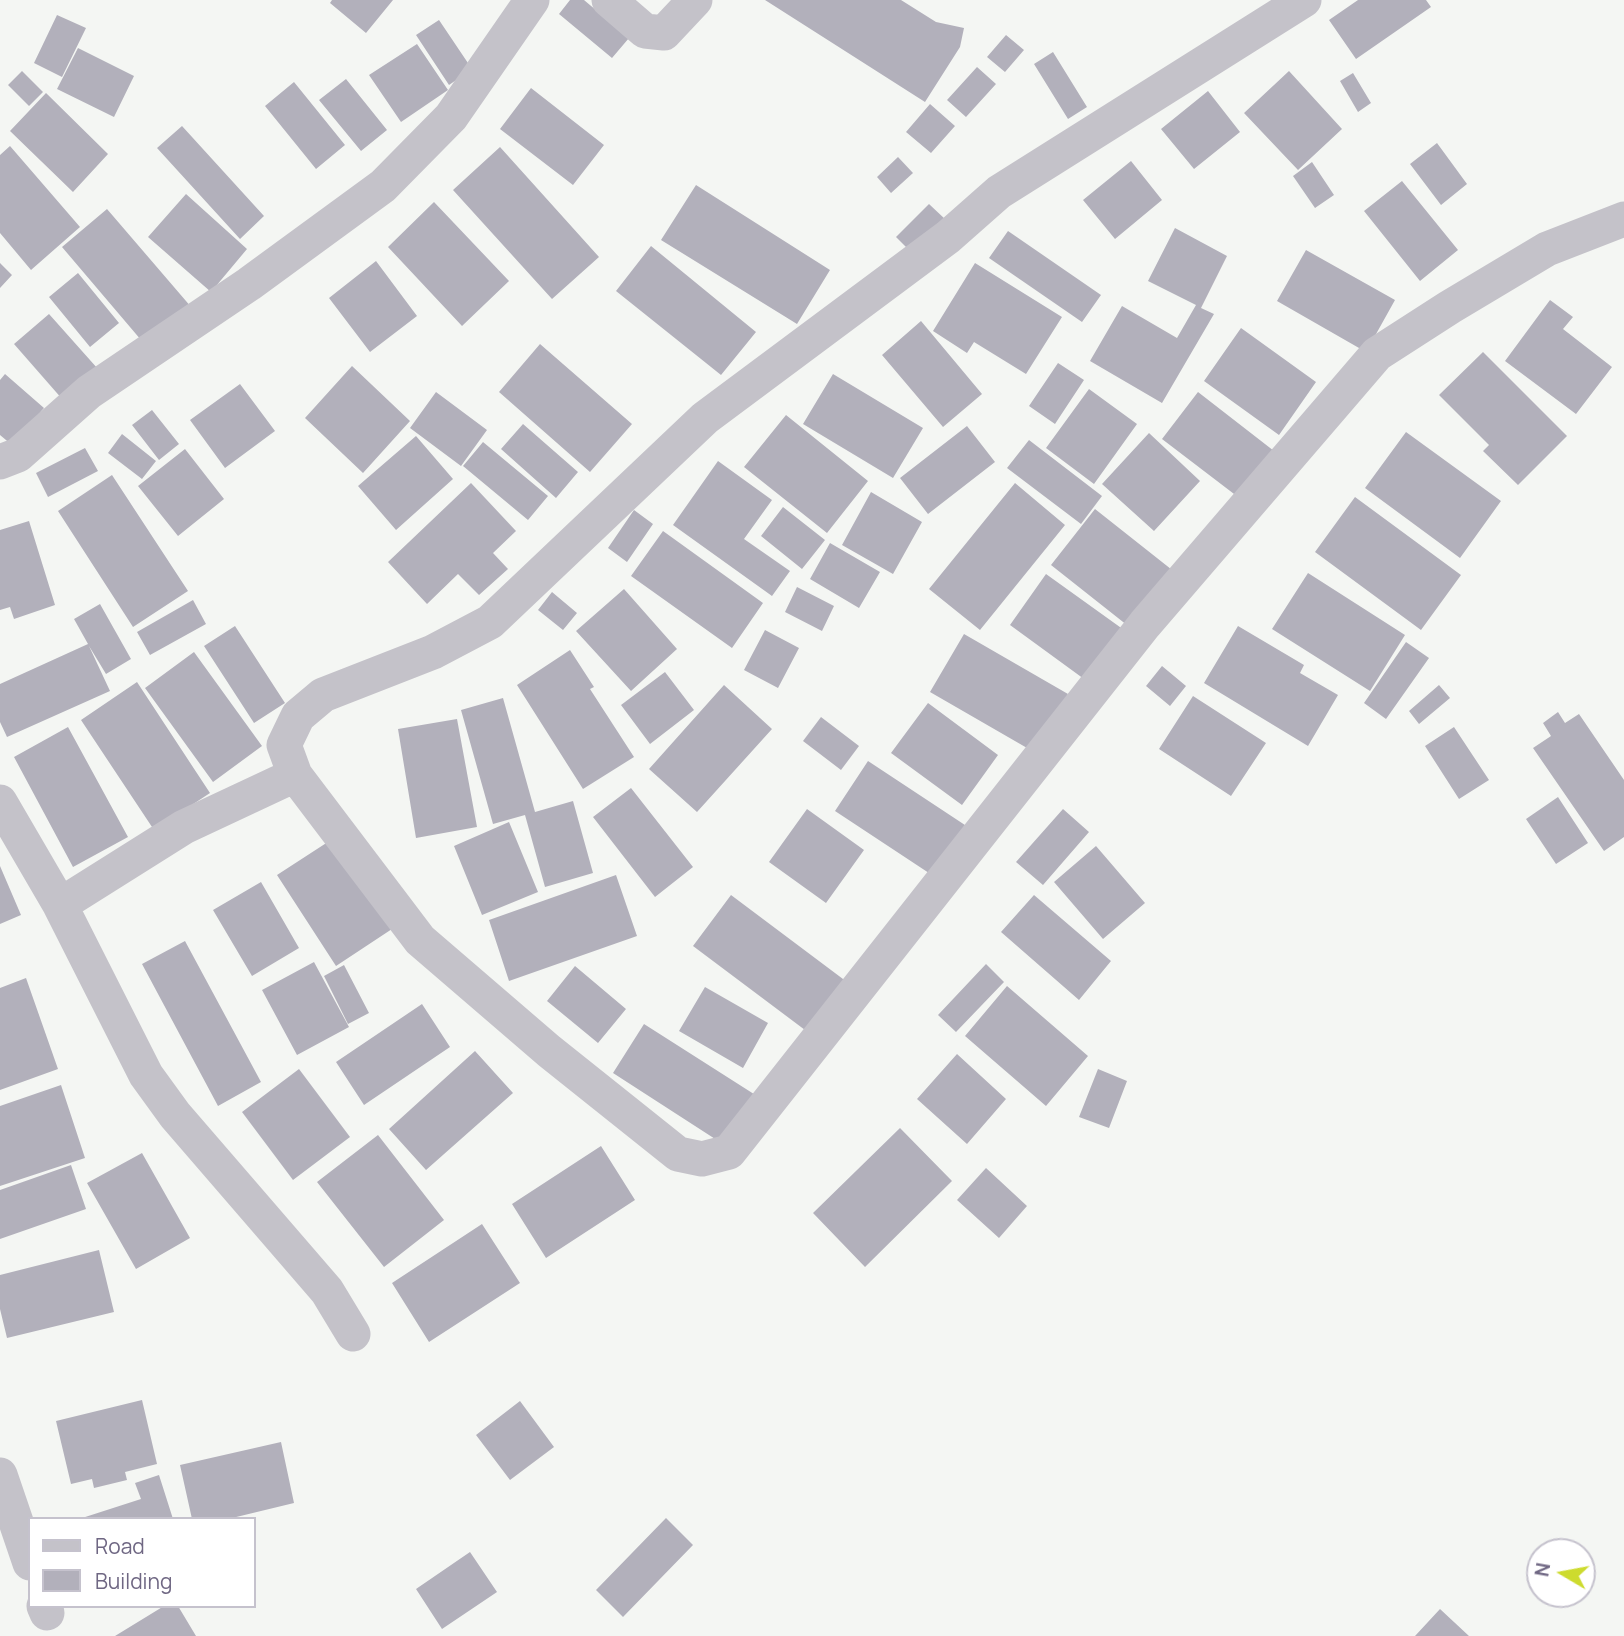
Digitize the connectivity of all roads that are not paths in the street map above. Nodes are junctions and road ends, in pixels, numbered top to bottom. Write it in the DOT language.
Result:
graph roads {
  1 [pos="533,0"];
  2 [pos="609,0"];
  3 [pos="695,0"];
  4 [pos="1304,0"];
  5 [pos="1624,219"];
  6 [pos="0,461"];
  7 [pos="295,775"];
  8 [pos="0,802"];
  9 [pos="60,905"];
  10 [pos="353,1334"];
  11 [pos="0,1475"];
  12 [pos="28,1557"];
  1 -- 6 [label="street"];
  2 -- 3 [label="street"];
  4 -- 7 [label="street"];
  5 -- 7 [label="street"];
  7 -- 9 [label="street"];
  8 -- 9 [label="street"];
  9 -- 10 [label="street"];
  11 -- 12 [label="street"];
}
